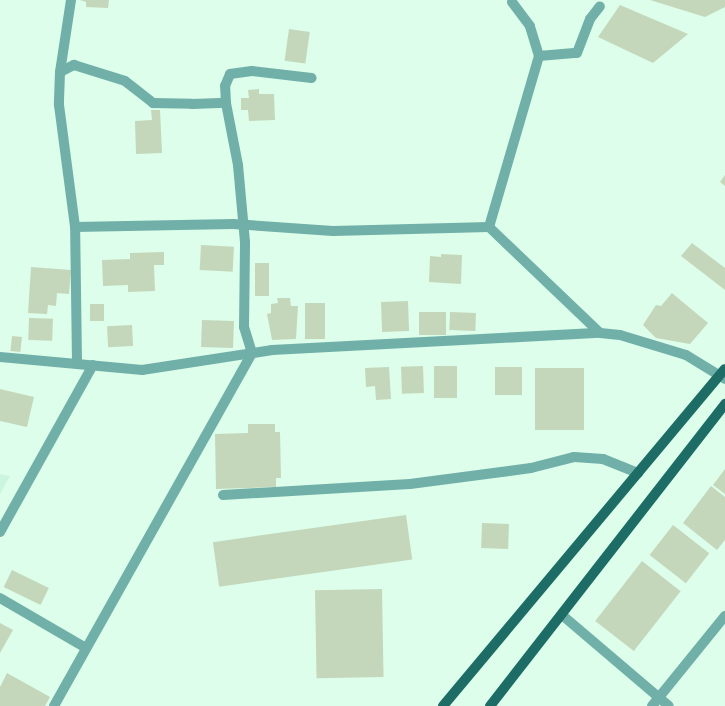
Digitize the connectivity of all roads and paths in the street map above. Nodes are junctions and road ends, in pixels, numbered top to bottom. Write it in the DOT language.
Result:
graph roads {
  1 [pos="71,0"];
  2 [pos="512,2"];
  3 [pos="600,6"];
  4 [pos="539,56"];
  5 [pos="60,72"];
  6 [pos="312,78"];
  7 [pos="226,104"];
  8 [pos="244,226"];
  9 [pos="75,227"];
  10 [pos="489,227"];
  11 [pos="600,333"];
  12 [pos="252,353"];
  13 [pos="0,357"];
  14 [pos="77,362"];
  15 [pos="93,365"];
  16 [pos="723,375"];
  17 [pos="725,404"];
  18 [pos="638,473"];
  19 [pos="223,495"];
  20 [pos="0,532"];
  21 [pos="0,598"];
  22 [pos="562,615"];
  23 [pos="725,616"];
  24 [pos="86,648"];
  25 [pos="658,696"];
  26 [pos="54,706"];
  27 [pos="443,706"];
  28 [pos="490,706"];
  29 [pos="652,706"];
  30 [pos="669,706"];
  1 -- 5 [label="street"];
  2 -- 4 [label="street"];
  3 -- 4 [label="street"];
  4 -- 10 [label="street"];
  5 -- 7 [label="street"];
  5 -- 9 [label="street"];
  6 -- 7 [label="street"];
  7 -- 8 [label="street"];
  8 -- 9 [label="street"];
  8 -- 10 [label="street"];
  8 -- 12 [label="street"];
  9 -- 14 [label="street"];
  10 -- 11 [label="street"];
  11 -- 12 [label="street"];
  11 -- 16 [label="street"];
  12 -- 15 [label="street"];
  12 -- 24 [label="street"];
  13 -- 14 [label="street"];
  14 -- 15 [label="street"];
  15 -- 20 [label="street"];
  16 -- 18 [label="main road"];
  17 -- 22 [label="main road"];
  18 -- 19 [label="street"];
  18 -- 27 [label="main road"];
  21 -- 24 [label="street"];
  22 -- 25 [label="street"];
  22 -- 28 [label="main road"];
  23 -- 25 [label="street"];
  24 -- 26 [label="street"];
  25 -- 29 [label="street"];
  25 -- 30 [label="street"];
}
